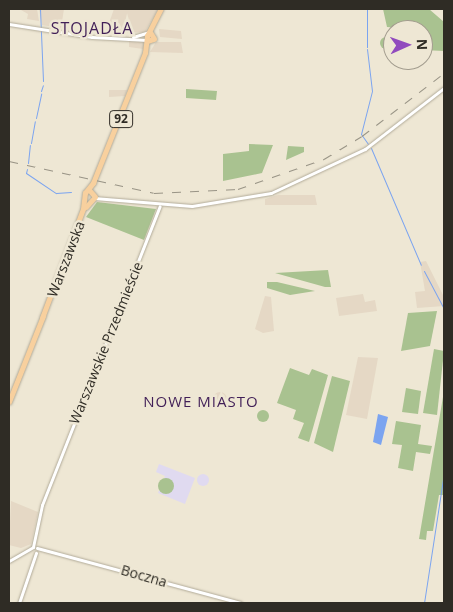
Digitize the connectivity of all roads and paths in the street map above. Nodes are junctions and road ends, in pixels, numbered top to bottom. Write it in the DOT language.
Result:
graph roads {
  1 [pos="162,10"];
  2 [pos="9,24"];
  3 [pos="131,38"];
  4 [pos="150,38"];
  5 [pos="444,88"];
  6 [pos="91,196"];
  7 [pos="160,206"];
  8 [pos="9,402"];
  9 [pos="35,550"];
  10 [pos="9,561"];
  11 [pos="19,603"];
  12 [pos="241,603"];
  1 -- 3 [label="street"];
  1 -- 4 [label="main road, Warszawska / 92"];
  2 -- 3 [label="street"];
  3 -- 4 [label="street"];
  4 -- 6 [label="main road, Warszawska / 92"];
  5 -- 7 [label="street"];
  6 -- 7 [label="street"];
  6 -- 8 [label="main road, Warszawska / 92"];
  7 -- 9 [label="street, Warszawskie Przedmieście"];
  9 -- 10 [label="street, Boczna"];
  9 -- 11 [label="street, Warszawskie Przedmieście"];
  9 -- 12 [label="street, Boczna"];
}
